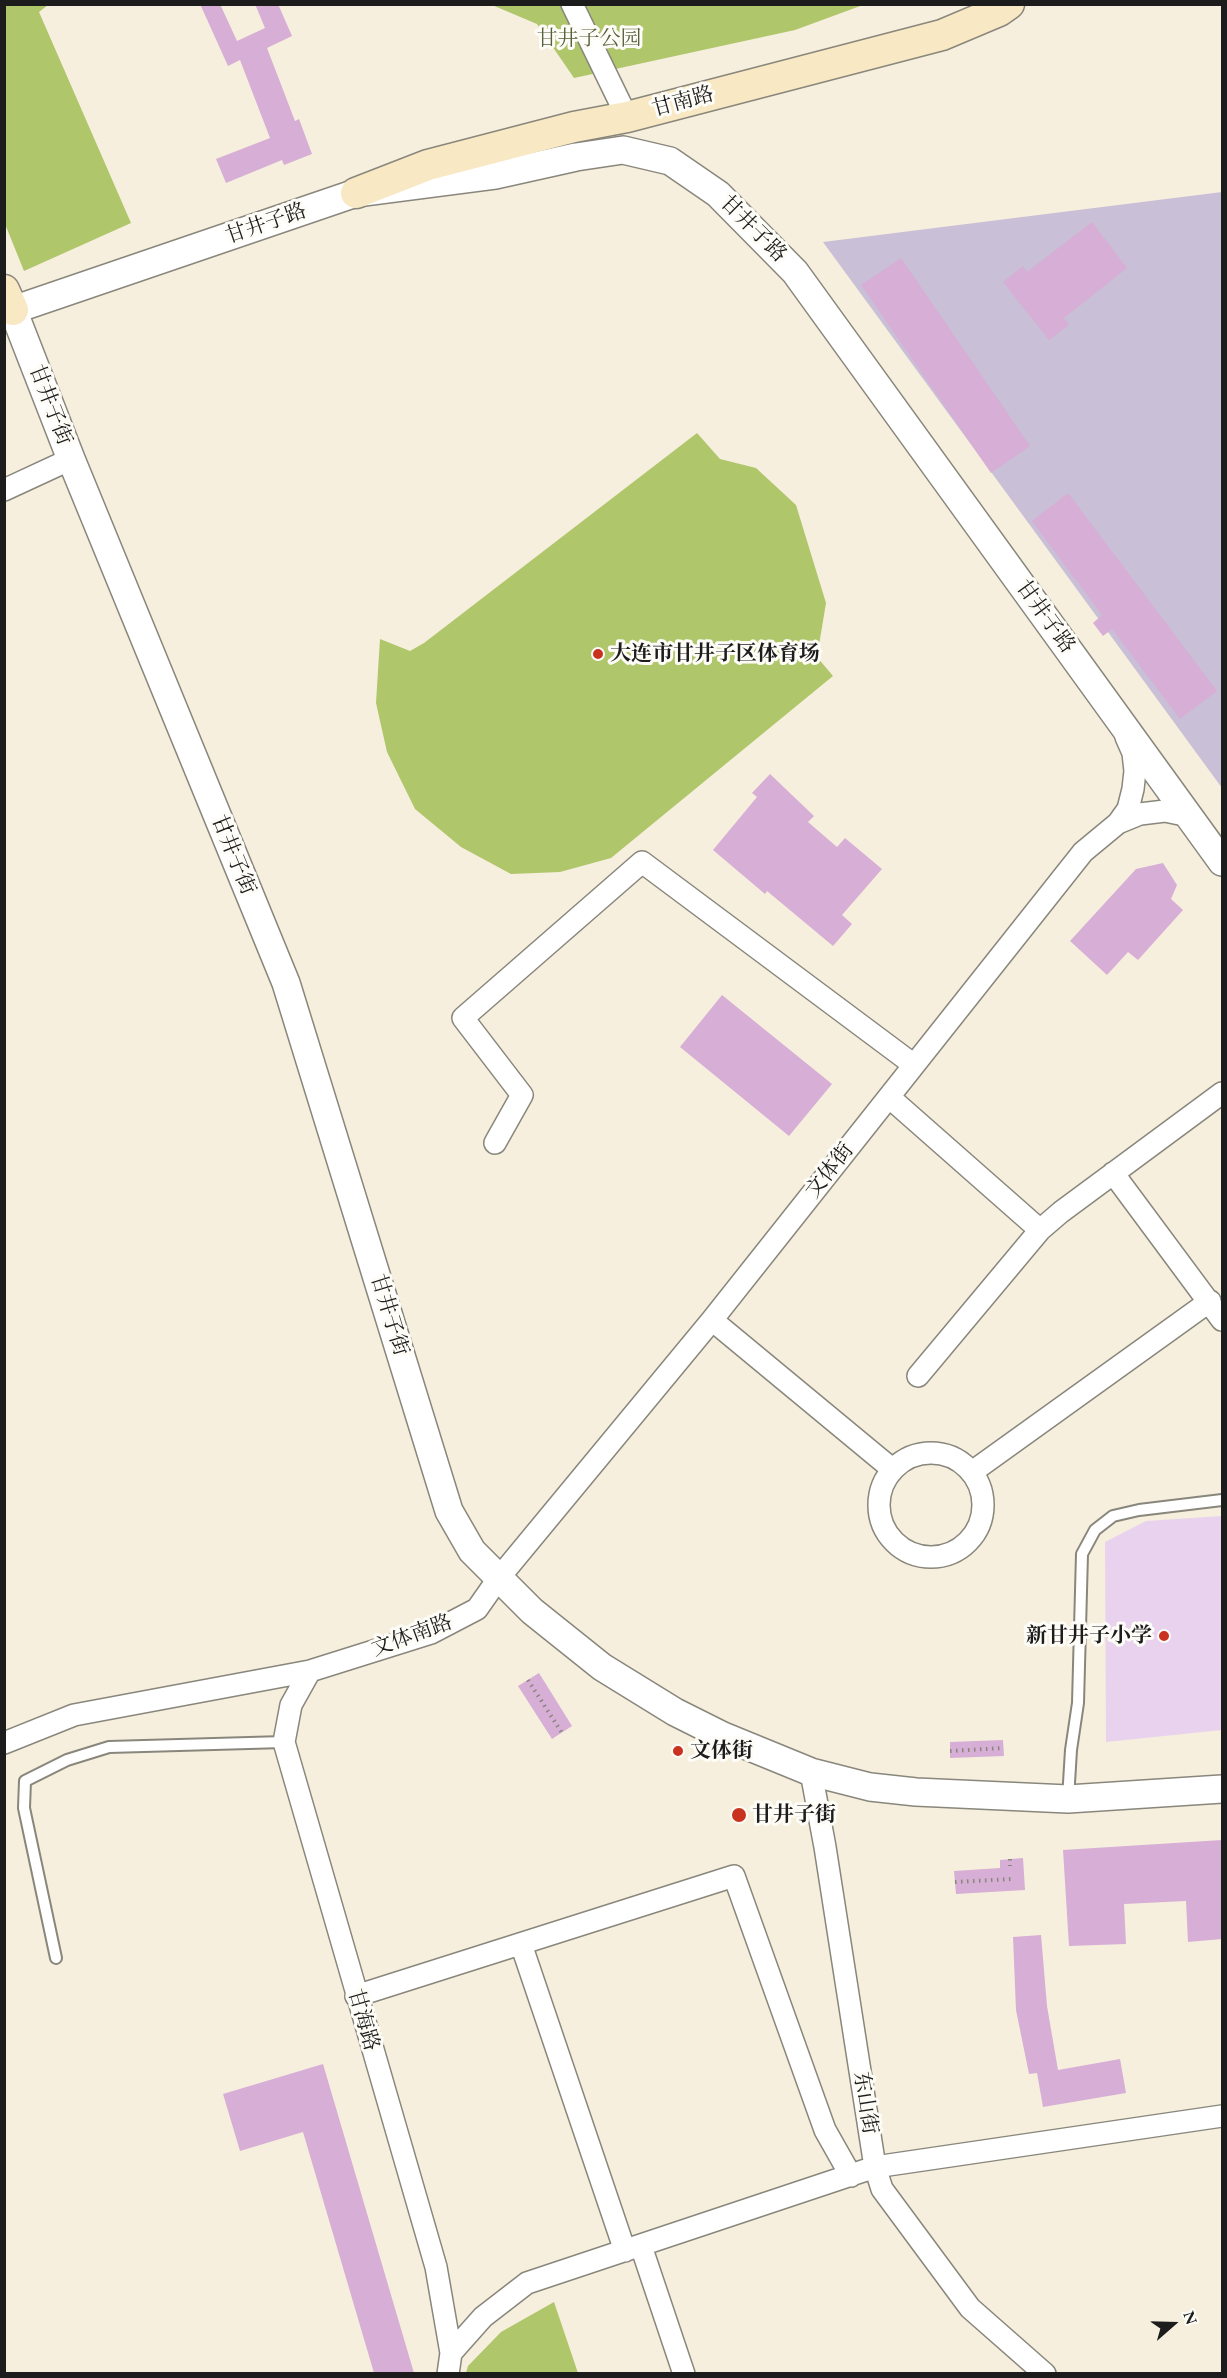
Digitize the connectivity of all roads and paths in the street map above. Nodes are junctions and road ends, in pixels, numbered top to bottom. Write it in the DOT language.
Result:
graph roads {
  1 [pos="572,4"];
  2 [pos="1009,4"];
  3 [pos="627,117"];
  4 [pos="356,193"];
  5 [pos="9,300"];
  6 [pos="71,459"];
  7 [pos="4,490"];
  8 [pos="1119,719"];
  9 [pos="1189,816"];
  10 [pos="1118,824"];
  11 [pos="1222,862"];
  12 [pos="914,1065"];
  13 [pos="1222,1093"];
  14 [pos="888,1097"];
  15 [pos="495,1143"];
  16 [pos="1113,1173"];
  17 [pos="1040,1230"];
  18 [pos="1210,1301"];
  19 [pos="712,1320"];
  20 [pos="1222,1320"];
  21 [pos="918,1376"];
  22 [pos="892,1469"];
  23 [pos="972,1472"];
  24 [pos="1222,1500"];
  25 [pos="498,1579"];
  26 [pos="310,1671"];
  27 [pos="528,1680"];
  28 [pos="562,1733"];
  29 [pos="4,1743"];
  30 [pos="284,1743"];
  31 [pos="1003,1748"];
  32 [pos="950,1751"];
  33 [pos="811,1772"];
  34 [pos="1222,1789"];
  35 [pos="1068,1799"];
  36 [pos="1010,1859"];
  37 [pos="1011,1866"];
  38 [pos="1012,1879"];
  39 [pos="955,1882"];
  40 [pos="521,1944"];
  41 [pos="56,1958"];
  42 [pos="356,1996"];
  43 [pos="1222,2116"];
  44 [pos="875,2168"];
  45 [pos="851,2176"];
  46 [pos="633,2248"];
  47 [pos="449,2363"];
  48 [pos="1036,2371"];
  49 [pos="684,2373"];
  1 -- 3 [label="street"];
  2 -- 3 [label="main road, 甘南路"];
  3 -- 4 [label="main road, 甘南路"];
  4 -- 5 [label="street, 甘井子路"];
  4 -- 8 [label="street, 甘井子路"];
  5 -- 6 [label="street, 甘井子街"];
  6 -- 7 [label="street"];
  6 -- 25 [label="street, 甘井子街"];
  8 -- 9 [label="street, 甘井子路"];
  8 -- 10 [label="street"];
  9 -- 10 [label="street, 文体街"];
  9 -- 11 [label="street, 甘井子路"];
  10 -- 12 [label="street, 文体街"];
  12 -- 14 [label="street, 文体街"];
  12 -- 15 [label="street"];
  13 -- 16 [label="street"];
  14 -- 17 [label="street"];
  14 -- 19 [label="street, 文体街"];
  16 -- 17 [label="street"];
  16 -- 18 [label="street"];
  17 -- 21 [label="street"];
  18 -- 20 [label="street"];
  18 -- 23 [label="street"];
  19 -- 22 [label="street"];
  19 -- 25 [label="street, 文体街"];
  22 -- 23 [label="street"];
  22 -- 23 [label="street"];
  24 -- 35 [label="lane"];
  25 -- 26 [label="street, 文体南路"];
  25 -- 33 [label="street, 甘井子街"];
  26 -- 29 [label="street, 文体南路"];
  26 -- 30 [label="street, 甘海路"];
  27 -- 28 [label="path"];
  30 -- 41 [label="lane"];
  30 -- 42 [label="street, 甘海路"];
  31 -- 32 [label="path"];
  33 -- 35 [label="street, 甘井子街"];
  33 -- 44 [label="street, 东山街"];
  34 -- 35 [label="street, 甘井子街"];
  36 -- 37 [label="path"];
  38 -- 39 [label="path"];
  40 -- 42 [label="street"];
  40 -- 45 [label="street"];
  40 -- 46 [label="street"];
  42 -- 47 [label="street, 甘海路"];
  43 -- 44 [label="street"];
  44 -- 45 [label="street"];
  44 -- 48 [label="street, 东山街"];
  45 -- 46 [label="street"];
  46 -- 47 [label="street"];
  46 -- 49 [label="street"];
}
